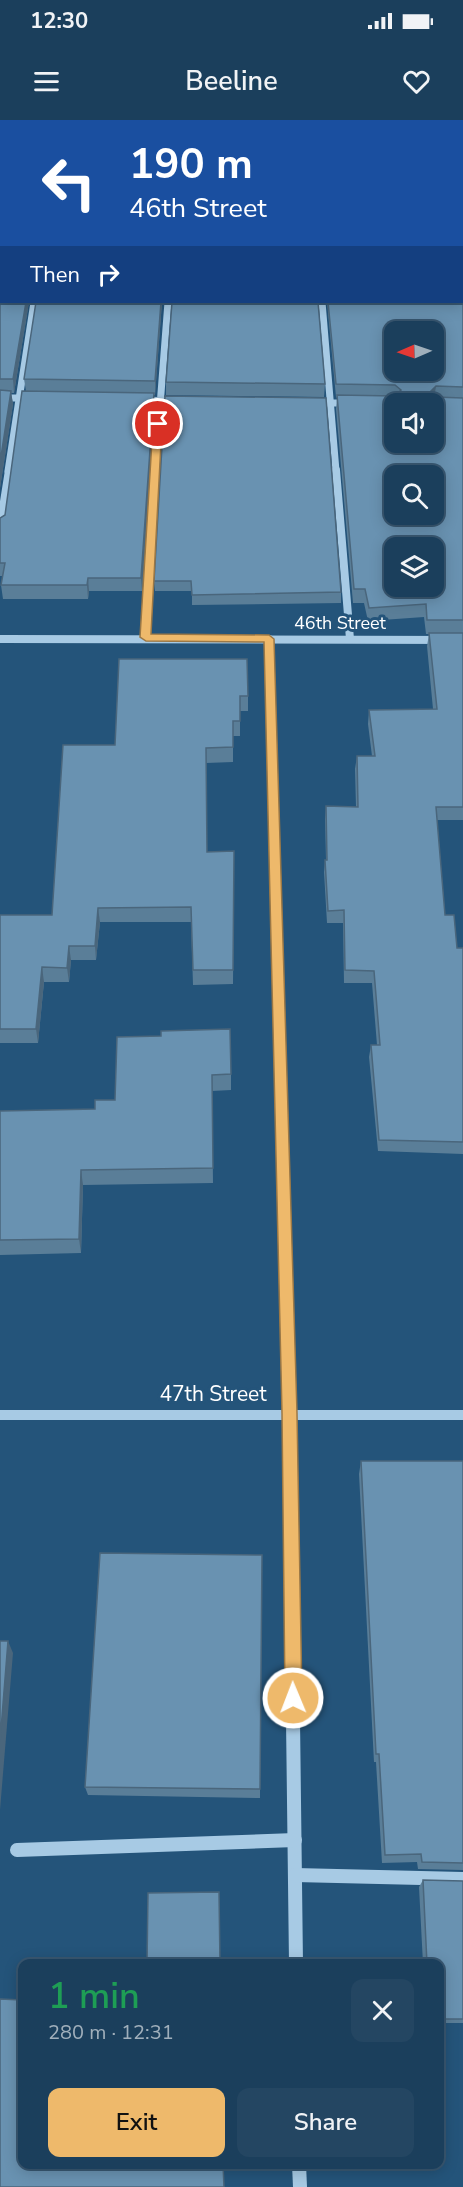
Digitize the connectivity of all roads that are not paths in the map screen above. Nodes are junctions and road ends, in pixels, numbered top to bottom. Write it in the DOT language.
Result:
graph roads {
  1 [pos="34,303"];
  2 [pos="168,303"];
  3 [pos="322,303"];
  4 [pos="0,398"];
  5 [pos="19,398"];
  6 [pos="43,398"];
  7 [pos="136,400"];
  8 [pos="159,401"];
  9 [pos="182,401"];
  10 [pos="309,402"];
  11 [pos="332,403"];
  12 [pos="363,403"];
  13 [pos="0,527"];
  14 [pos="146,637"];
  15 [pos="0,639"];
  16 [pos="269,639"];
  17 [pos="350,639"];
  18 [pos="463,640"];
  19 [pos="290,1413"];
  20 [pos="0,1415"];
  21 [pos="463,1415"];
  22 [pos="295,1840"];
  23 [pos="18,1850"];
  24 [pos="295,1875"];
  25 [pos="463,1879"];
  26 [pos="296,1959"];
  27 [pos="299,2169"];
  28 [pos="300,2187"];
  1 -- 5 [label="street"];
  2 -- 8 [label="street"];
  3 -- 11 [label="street"];
  4 -- 5 [label="street"];
  5 -- 6 [label="street"];
  5 -- 13 [label="street"];
  7 -- 8 [label="street"];
  8 -- 9 [label="street"];
  8 -- 14 [label="street"];
  10 -- 11 [label="street"];
  11 -- 12 [label="street"];
  11 -- 17 [label="street"];
  14 -- 15 [label="street, 46th Street"];
  14 -- 16 [label="street, 46th Street"];
  16 -- 17 [label="street, 46th Street"];
  16 -- 19 [label="street"];
  17 -- 18 [label="street, 46th Street"];
  19 -- 20 [label="street, 47th Street"];
  19 -- 21 [label="street, 47th Street"];
  19 -- 22 [label="street"];
  22 -- 23 [label="street"];
  22 -- 24 [label="street"];
  24 -- 25 [label="street"];
  24 -- 26 [label="street"];
  27 -- 28 [label="street"];
}
